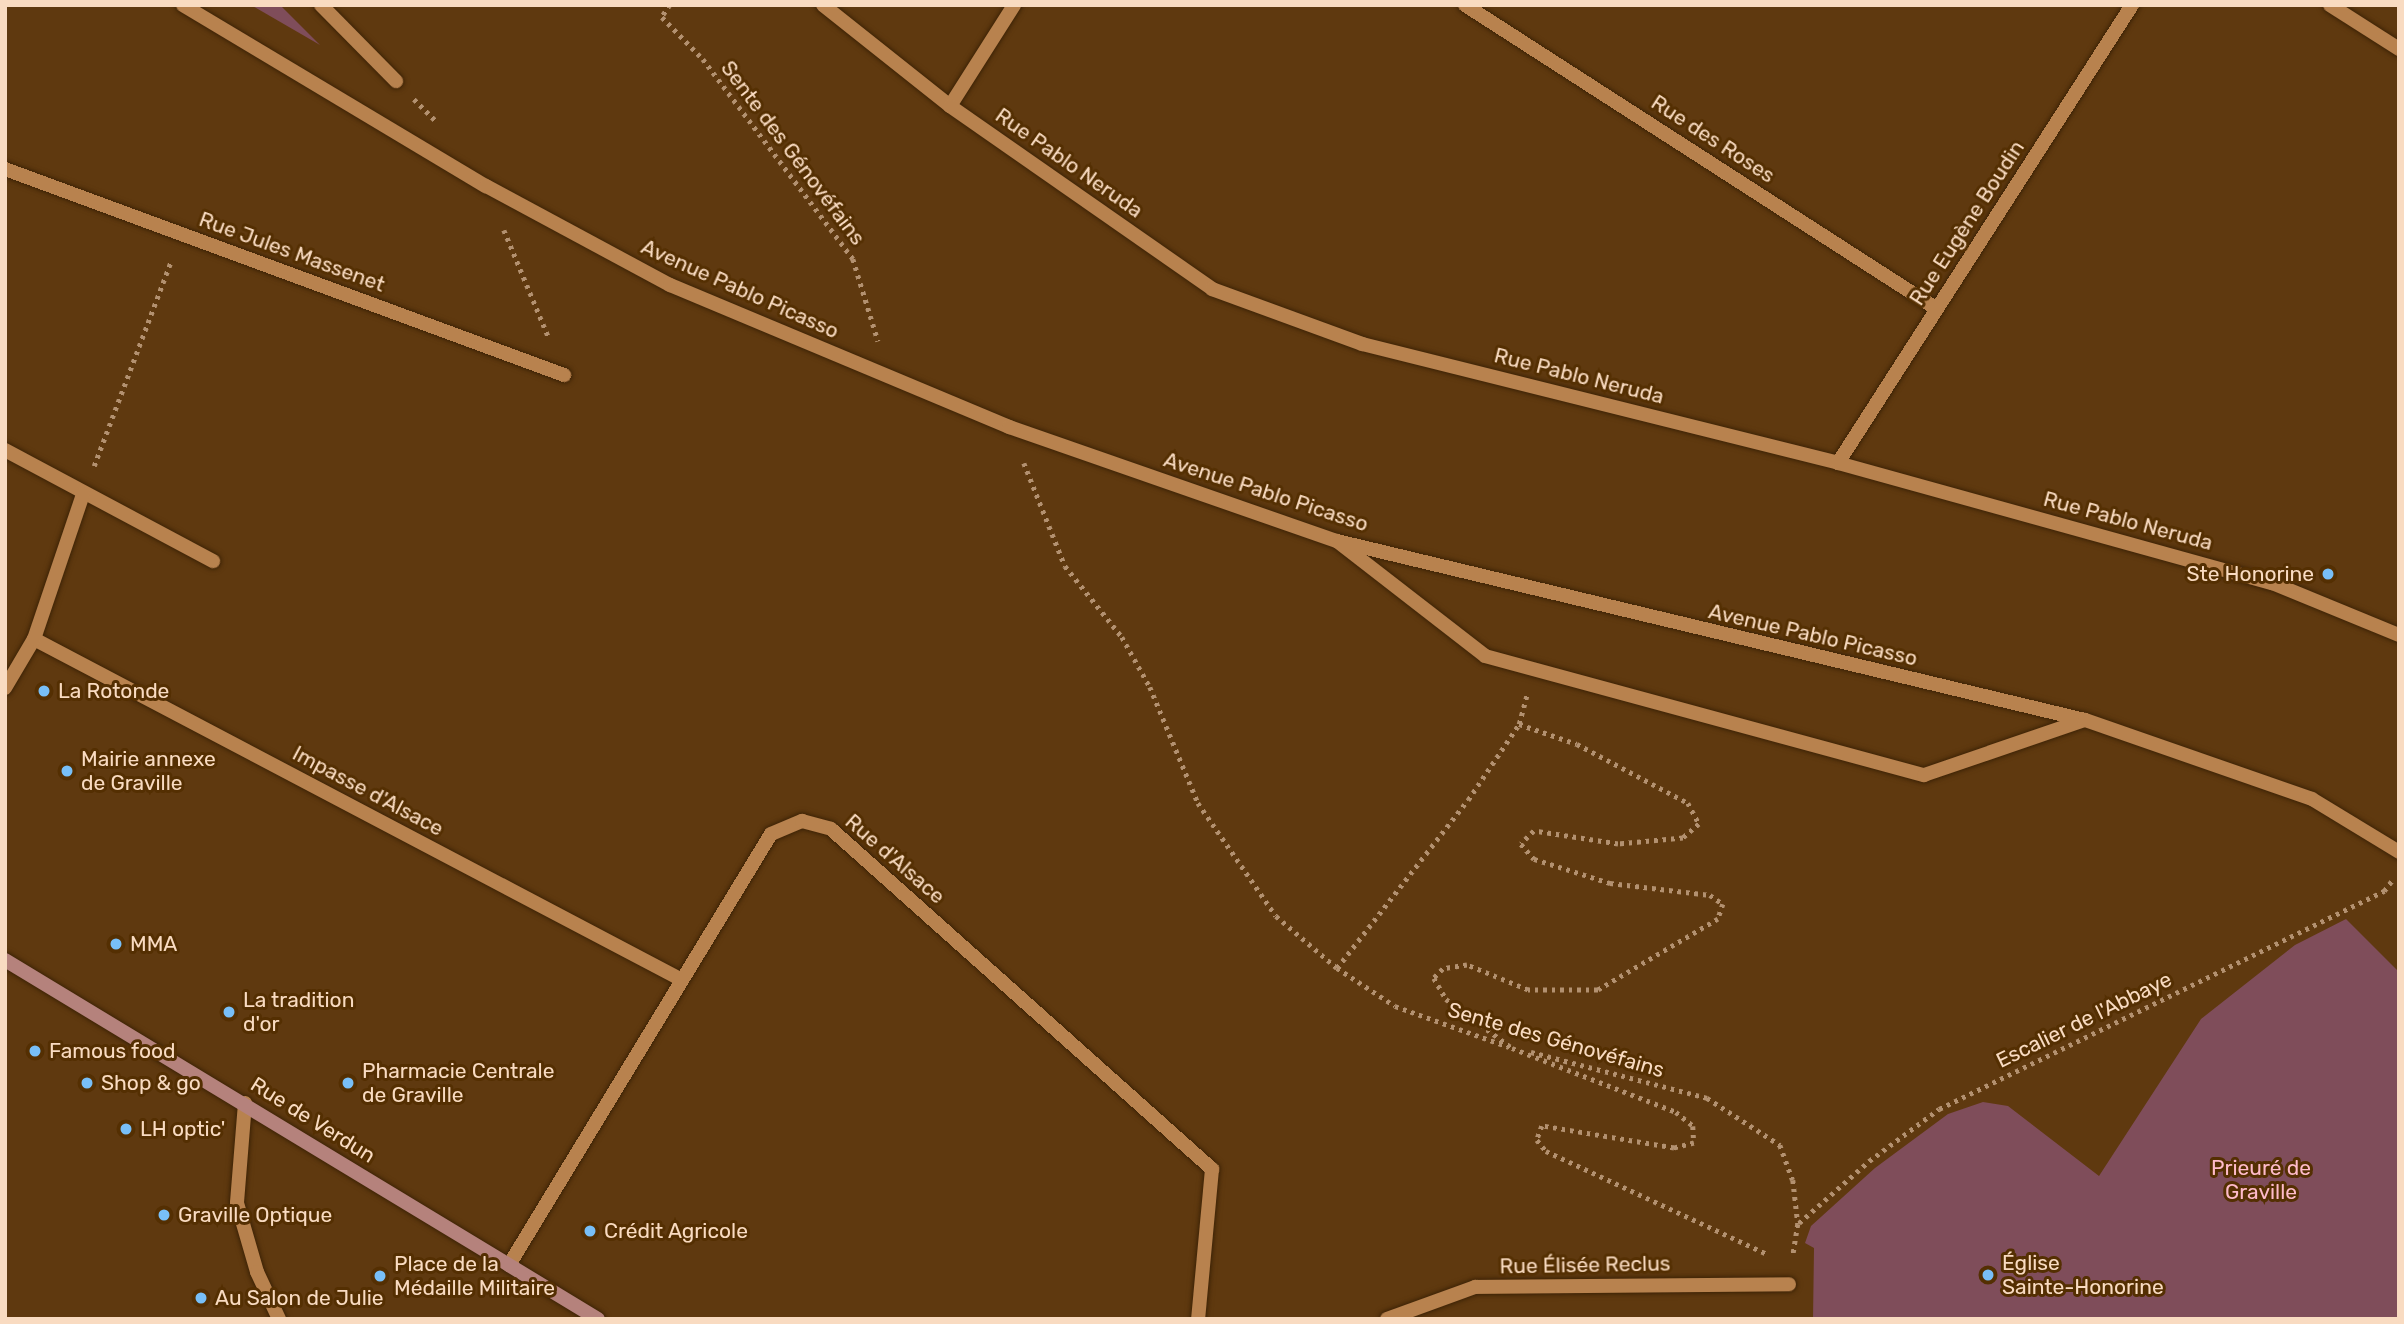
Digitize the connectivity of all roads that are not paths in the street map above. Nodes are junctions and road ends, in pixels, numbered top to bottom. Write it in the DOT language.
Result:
graph roads {
  1 [pos="183,5"];
  2 [pos="321,5"];
  3 [pos="823,5"];
  4 [pos="1014,5"];
  5 [pos="1465,5"];
  6 [pos="2132,5"];
  7 [pos="2330,5"];
  8 [pos="2399,49"];
  9 [pos="396,81"];
  10 [pos="950,106"];
  11 [pos="5,169"];
  12 [pos="1937,309"];
  13 [pos="564,375"];
  14 [pos="5,450"];
  15 [pos="1838,463"];
  16 [pos="83,494"];
  17 [pos="1337,541"];
  18 [pos="212,561"];
  19 [pos="2399,635"];
  20 [pos="34,639"];
  21 [pos="5,688"];
  22 [pos="2085,720"];
  23 [pos="2399,852"];
  24 [pos="5,960"];
  25 [pos="682,980"];
  26 [pos="245,1103"];
  27 [pos="509,1265"];
  28 [pos="1789,1284"];
  29 [pos="279,1319"];
  30 [pos="598,1319"];
  31 [pos="1198,1319"];
  32 [pos="1387,1319"];
  1 -- 17 [label="street, Avenue Pablo Picasso"];
  2 -- 9 [label="street"];
  3 -- 10 [label="street, Rue Pablo Neruda"];
  4 -- 10 [label="street"];
  5 -- 12 [label="street, Rue des Roses"];
  6 -- 12 [label="street, Rue Eugène Boudin"];
  7 -- 8 [label="street"];
  10 -- 15 [label="street, Rue Pablo Neruda"];
  11 -- 13 [label="street, Rue Jules Massenet"];
  12 -- 15 [label="street, Rue Eugène Boudin"];
  14 -- 16 [label="street"];
  15 -- 19 [label="street, Rue Pablo Neruda"];
  16 -- 18 [label="street"];
  16 -- 20 [label="street"];
  17 -- 22 [label="street, Avenue Pablo Picasso"];
  17 -- 22 [label="street"];
  20 -- 21 [label="street"];
  20 -- 25 [label="street, Impasse d'Alsace"];
  22 -- 23 [label="street, Avenue Pablo Picasso"];
  24 -- 26 [label="main road, Rue de Verdun"];
  25 -- 27 [label="street, Rue d'Alsace"];
  25 -- 31 [label="street, Rue d'Alsace"];
  26 -- 27 [label="main road, Rue de Verdun"];
  26 -- 29 [label="street"];
  27 -- 30 [label="main road, Rue de Verdun"];
  28 -- 32 [label="street, Rue Élisée Reclus"];
}
